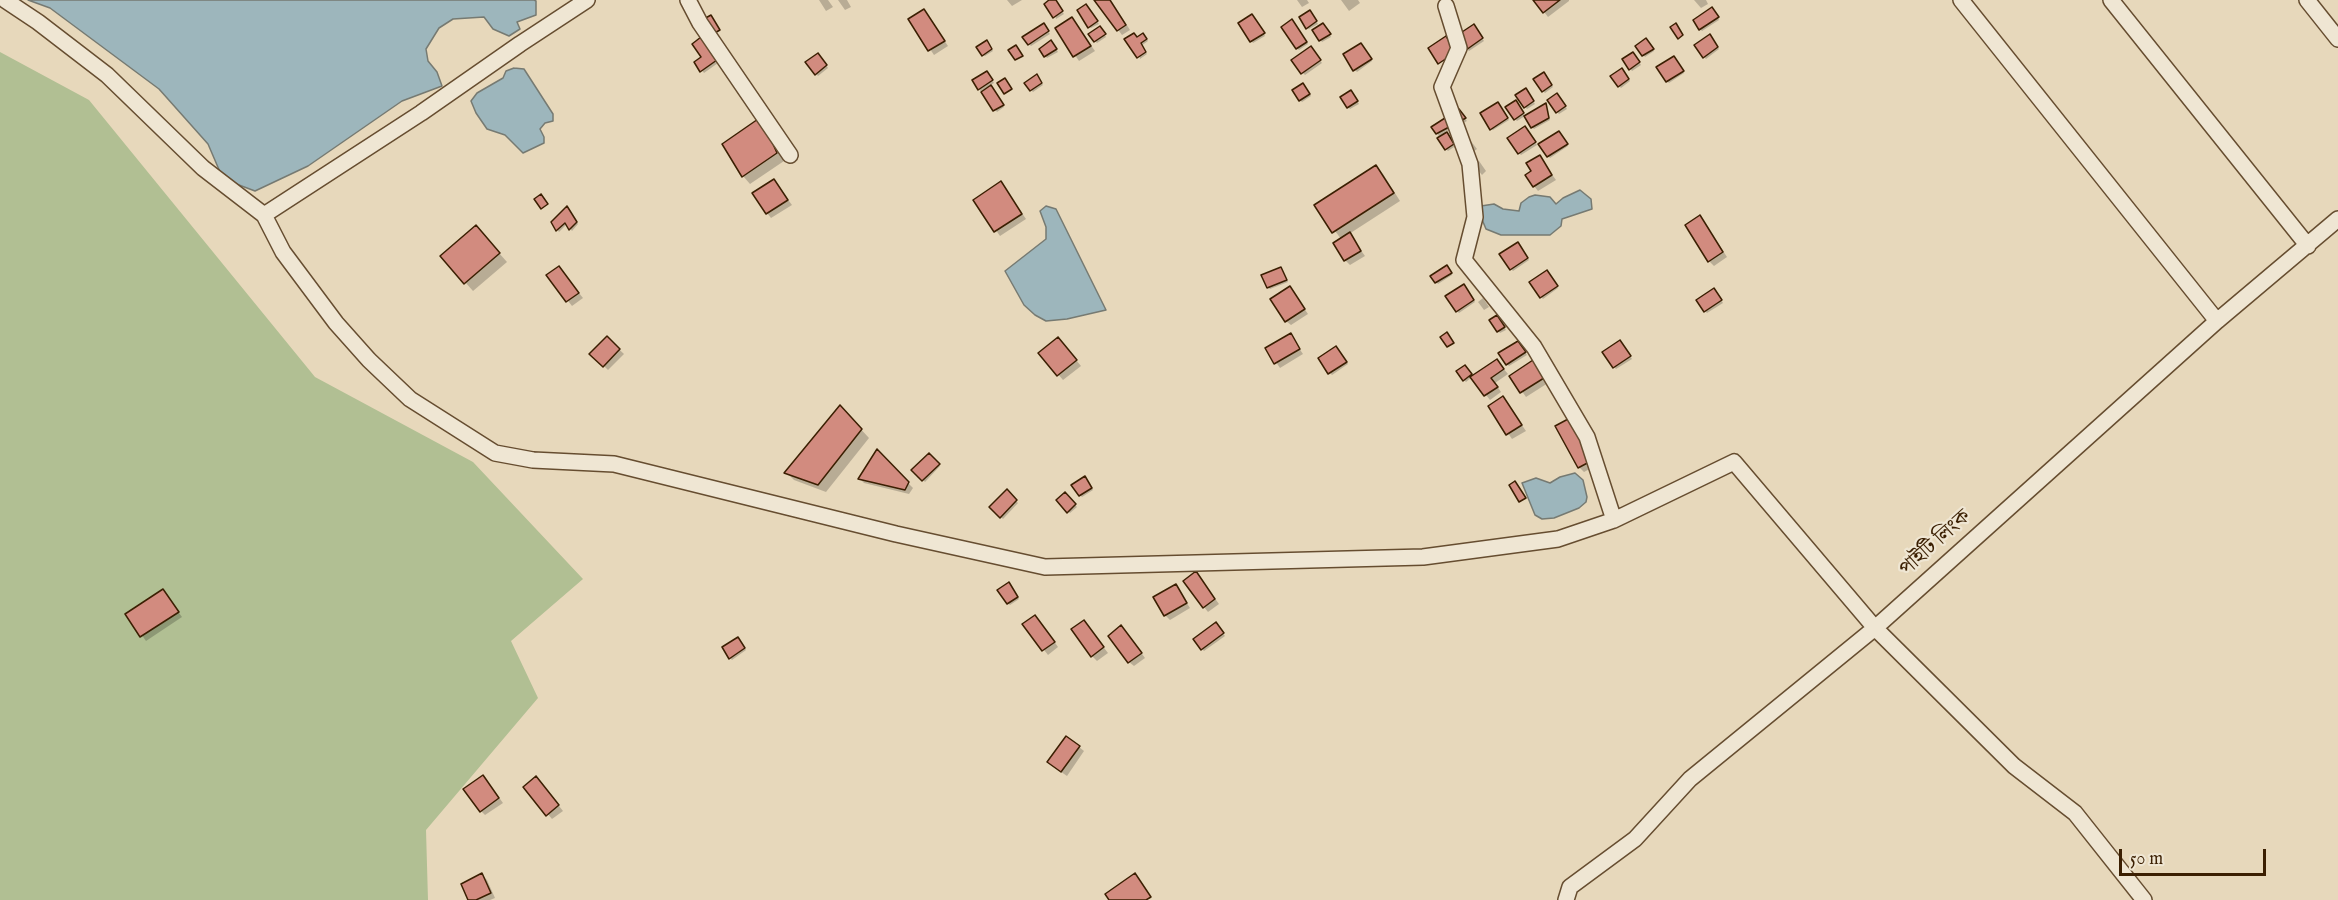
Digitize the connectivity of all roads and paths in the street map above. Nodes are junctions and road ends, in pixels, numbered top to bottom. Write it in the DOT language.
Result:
graph roads {
  1 [pos="5,0"];
  2 [pos="587,0"];
  3 [pos="688,0"];
  4 [pos="1961,0"];
  5 [pos="2111,0"];
  6 [pos="2307,0"];
  7 [pos="1446,6"];
  8 [pos="2338,39"];
  9 [pos="790,154"];
  10 [pos="264,216"];
  11 [pos="2338,219"];
  12 [pos="2308,246"];
  13 [pos="2217,321"];
  14 [pos="1614,520"];
  15 [pos="1875,628"];
  16 [pos="1566,900"];
  17 [pos="2144,900"];
  1 -- 10 [label="street"];
  2 -- 10 [label="street"];
  3 -- 9 [label="street"];
  4 -- 13 [label="street"];
  5 -- 12 [label="street"];
  6 -- 8 [label="street"];
  7 -- 14 [label="street"];
  10 -- 14 [label="street"];
  11 -- 12 [label="street, পাইটি লিংক"];
  12 -- 13 [label="street, পাইটি লিংক"];
  13 -- 15 [label="street, পাইটি লিংক"];
  14 -- 15 [label="street"];
  15 -- 16 [label="street, পাইটি লিংক"];
  15 -- 17 [label="street"];
}
